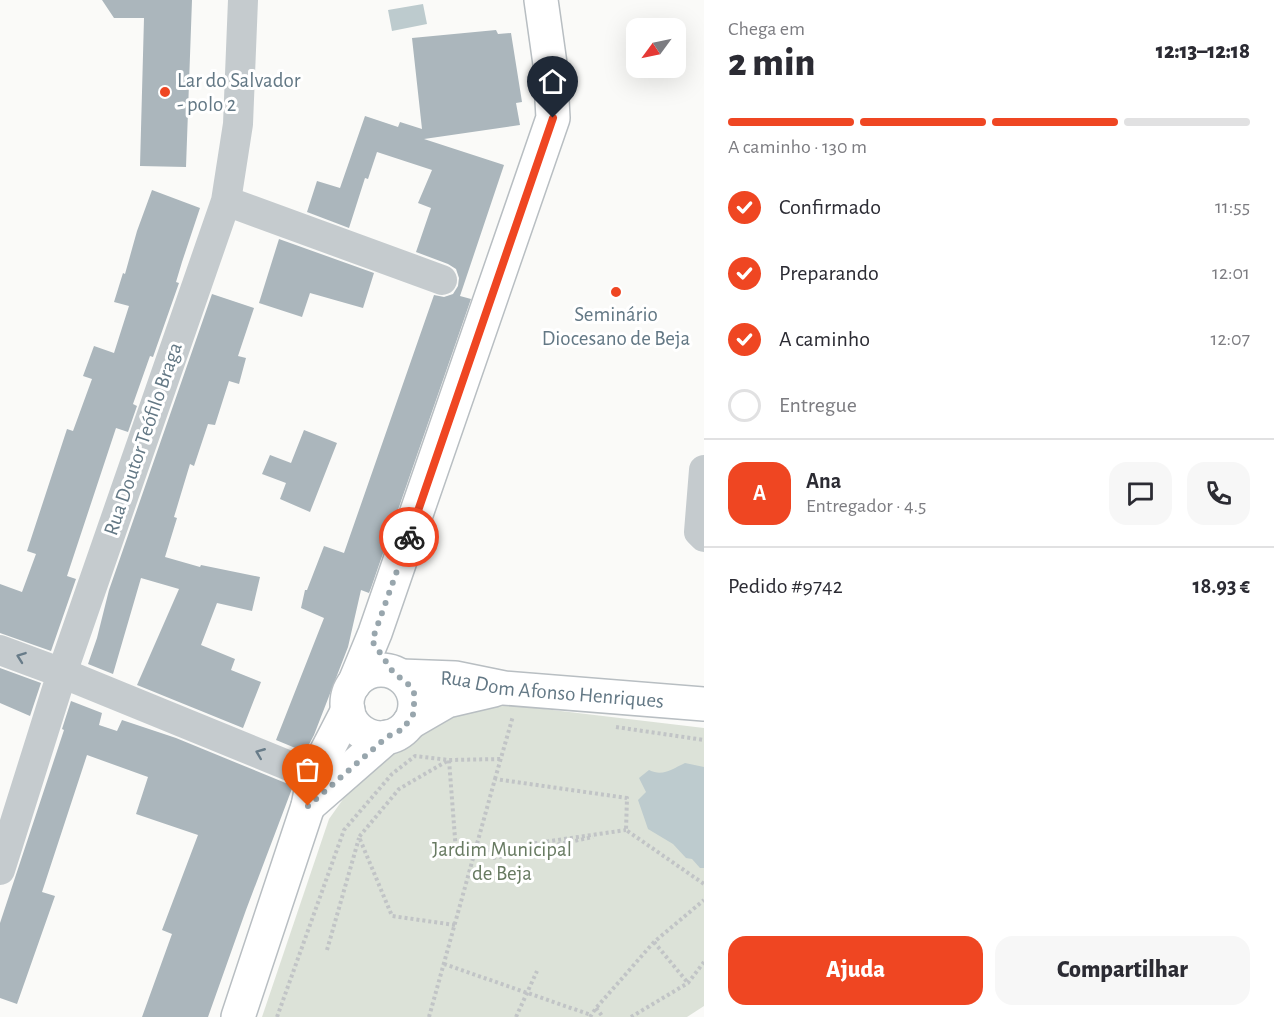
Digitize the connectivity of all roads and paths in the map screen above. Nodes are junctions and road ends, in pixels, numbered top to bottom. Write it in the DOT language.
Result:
graph roads {
  1 [pos="243,0"];
  2 [pos="541,0"];
  3 [pos="226,201"];
  4 [pos="442,280"];
  5 [pos="704,470"];
  6 [pos="704,537"];
  7 [pos="372,641"];
  8 [pos="0,650"];
  9 [pos="62,673"];
  10 [pos="397,674"];
  11 [pos="504,688"];
  12 [pos="351,697"];
  13 [pos="704,704"];
  14 [pos="524,716"];
  15 [pos="614,727"];
  16 [pos="398,730"];
  17 [pos="704,740"];
  18 [pos="501,759"];
  19 [pos="449,760"];
  20 [pos="495,779"];
  21 [pos="311,791"];
  22 [pos="627,830"];
  23 [pos="359,837"];
  24 [pos="456,851"];
  25 [pos="475,852"];
  26 [pos="493,858"];
  27 [pos="0,870"];
  28 [pos="704,884"];
  29 [pos="704,900"];
  30 [pos="455,925"];
  31 [pos="654,942"];
  32 [pos="327,950"];
  33 [pos="704,962"];
  34 [pos="444,964"];
  35 [pos="537,971"];
  36 [pos="688,983"];
  37 [pos="527,991"];
  38 [pos="596,1008"];
  39 [pos="591,1016"];
  40 [pos="238,1017"];
  41 [pos="277,1017"];
  42 [pos="429,1017"];
  43 [pos="516,1017"];
  44 [pos="603,1017"];
  45 [pos="631,1017"];
  1 -- 3 [label="street, Rua Doutor Teófilo Braga"];
  2 -- 7 [label="main road"];
  3 -- 4 [label="street"];
  3 -- 9 [label="street, Rua Doutor Teófilo Braga"];
  5 -- 6 [label="street"];
  7 -- 10 [label="main road"];
  7 -- 12 [label="main road"];
  9 -- 8 [label="street, one-way"];
  21 -- 9 [label="street, one-way"];
  9 -- 27 [label="street, Rua Doutor Teófilo Braga"];
  10 -- 11 [label="main road, Rua Dom Afonso Henriques"];
  10 -- 12 [label="main road"];
  10 -- 16 [label="main road"];
  11 -- 13 [label="main road, Rua Dom Afonso Henriques"];
  11 -- 16 [label="main road"];
  12 -- 16 [label="main road"];
  12 -- 21 [label="main road"];
  14 -- 18 [label="path"];
  15 -- 17 [label="path"];
  16 -- 21 [label="main road"];
  18 -- 19 [label="path"];
  18 -- 20 [label="path"];
  19 -- 23 [label="path"];
  19 -- 24 [label="path"];
  19 -- 41 [label="path"];
  20 -- 22 [label="path"];
  20 -- 25 [label="path"];
  21 -- 40 [label="main road"];
  22 -- 25 [label="path"];
  22 -- 26 [label="path"];
  22 -- 28 [label="path"];
  23 -- 30 [label="path"];
  23 -- 32 [label="path"];
  25 -- 30 [label="path"];
  29 -- 31 [label="path"];
  30 -- 34 [label="path"];
  31 -- 36 [label="path"];
  31 -- 38 [label="path"];
  33 -- 36 [label="path"];
  34 -- 37 [label="path"];
  34 -- 42 [label="path"];
  35 -- 37 [label="path"];
  36 -- 45 [label="path"];
  37 -- 39 [label="path"];
  37 -- 43 [label="path"];
  38 -- 39 [label="path"];
  38 -- 44 [label="path"];
}
